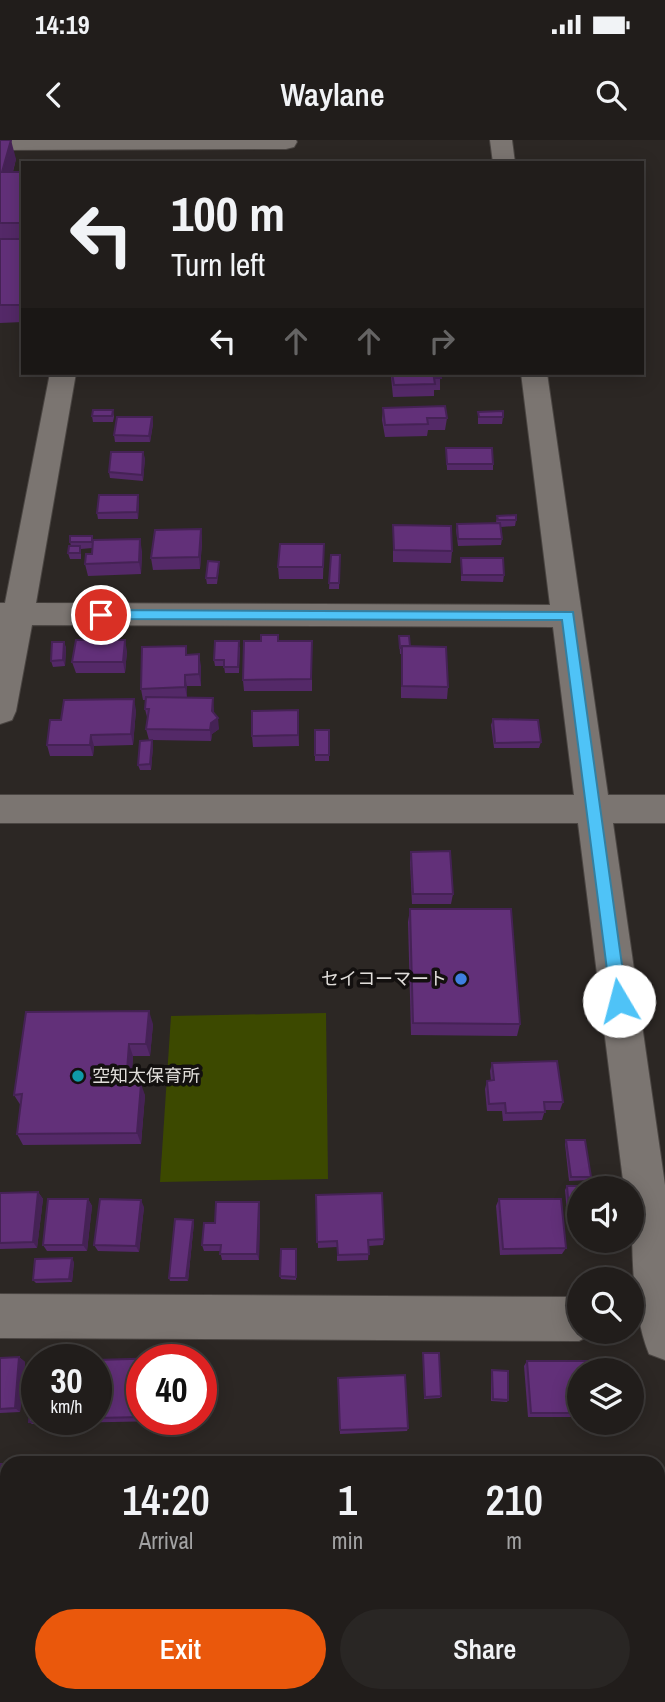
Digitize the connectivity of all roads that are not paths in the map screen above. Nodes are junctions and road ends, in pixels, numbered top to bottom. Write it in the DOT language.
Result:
graph roads {
  1 [pos="501,140"];
  2 [pos="286,142"];
  3 [pos="0,143"];
  4 [pos="105,148"];
  5 [pos="504,161"];
  6 [pos="63,375"];
  7 [pos="534,375"];
  8 [pos="9,615"];
  9 [pos="568,615"];
  10 [pos="0,711"];
  11 [pos="0,809"];
  12 [pos="593,809"];
  13 [pos="665,809"];
  14 [pos="661,1270"];
  15 [pos="0,1316"];
  16 [pos="567,1319"];
  17 [pos="653,1326"];
  1 -- 5 [label="street"];
  2 -- 4 [label="street"];
  3 -- 4 [label="street"];
  6 -- 8 [label="street"];
  7 -- 9 [label="street"];
  8 -- 9 [label="street"];
  8 -- 10 [label="street"];
  9 -- 12 [label="street"];
  11 -- 12 [label="street"];
  12 -- 13 [label="street"];
  12 -- 14 [label="street"];
  14 -- 17 [label="street"];
  15 -- 16 [label="street"];
}
